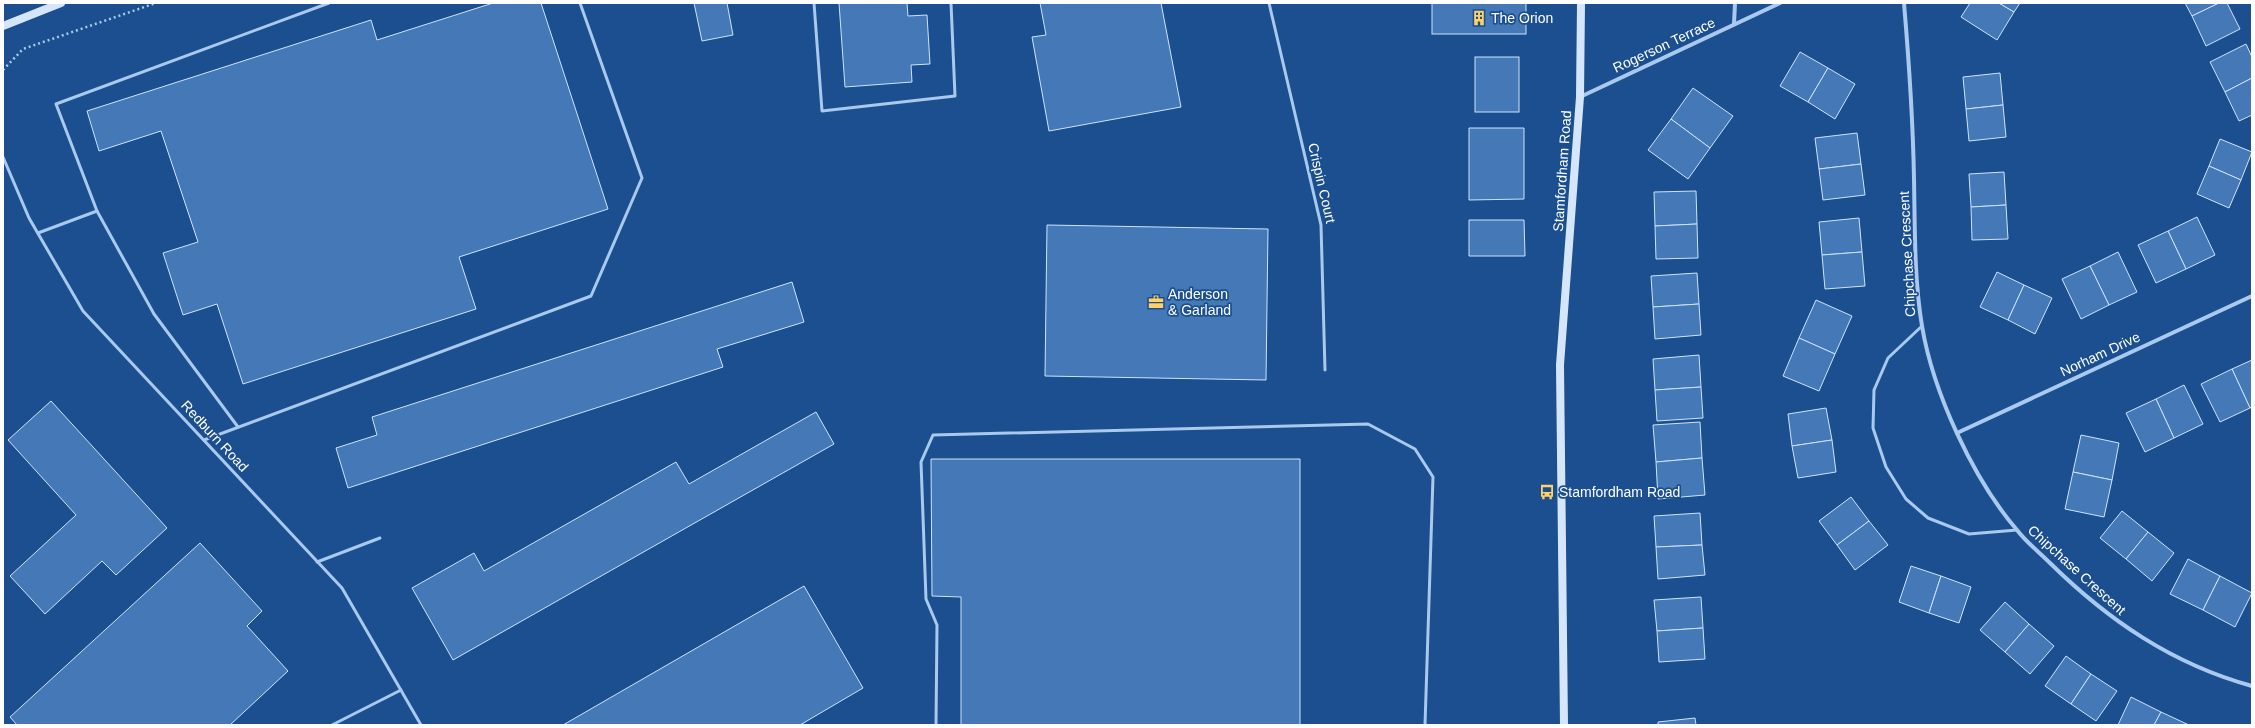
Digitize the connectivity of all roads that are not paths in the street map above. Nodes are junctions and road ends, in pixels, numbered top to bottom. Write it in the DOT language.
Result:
graph roads {
  1 [pos="61,3"];
  2 [pos="330,3"];
  3 [pos="580,3"];
  4 [pos="814,3"];
  5 [pos="952,3"];
  6 [pos="1269,3"];
  7 [pos="1580,3"];
  8 [pos="1735,3"];
  9 [pos="1780,3"];
  10 [pos="1904,3"];
  11 [pos="1734,24"];
  12 [pos="3,26"];
  13 [pos="1580,97"];
  14 [pos="3,157"];
  15 [pos="97,211"];
  16 [pos="38,233"];
  17 [pos="2252,296"];
  18 [pos="1922,326"];
  19 [pos="1325,370"];
  20 [pos="238,427"];
  21 [pos="1958,433"];
  22 [pos="204,440"];
  23 [pos="2017,530"];
  24 [pos="380,538"];
  25 [pos="317,562"];
  26 [pos="2252,686"];
  27 [pos="401,690"];
  28 [pos="332,725"];
  29 [pos="421,725"];
  30 [pos="936,725"];
  31 [pos="1425,725"];
  32 [pos="1564,725"];
  1 -- 12 [label="main road"];
  2 -- 15 [label="lane"];
  3 -- 20 [label="lane"];
  4 -- 5 [label="lane"];
  6 -- 19 [label="lane, Crispin Court"];
  7 -- 13 [label="main road, Stamfordham Road"];
  8 -- 11 [label="street"];
  9 -- 11 [label="street, Rogerson Terrace"];
  10 -- 18 [label="street, Chipchase Crescent"];
  11 -- 13 [label="street, Rogerson Terrace"];
  13 -- 32 [label="main road, Stamfordham Road"];
  14 -- 16 [label="lane, Redburn Road"];
  15 -- 16 [label="lane"];
  15 -- 20 [label="lane"];
  16 -- 22 [label="lane, Redburn Road"];
  17 -- 21 [label="street, Norham Drive"];
  18 -- 21 [label="street, Chipchase Crescent"];
  18 -- 23 [label="lane"];
  20 -- 22 [label="lane"];
  21 -- 23 [label="street, Chipchase Crescent"];
  22 -- 25 [label="lane, Redburn Road"];
  23 -- 26 [label="street, Chipchase Crescent"];
  24 -- 25 [label="lane"];
  25 -- 27 [label="lane, Redburn Road"];
  27 -- 28 [label="lane"];
  27 -- 29 [label="lane, Redburn Road"];
  30 -- 31 [label="lane"];
}
